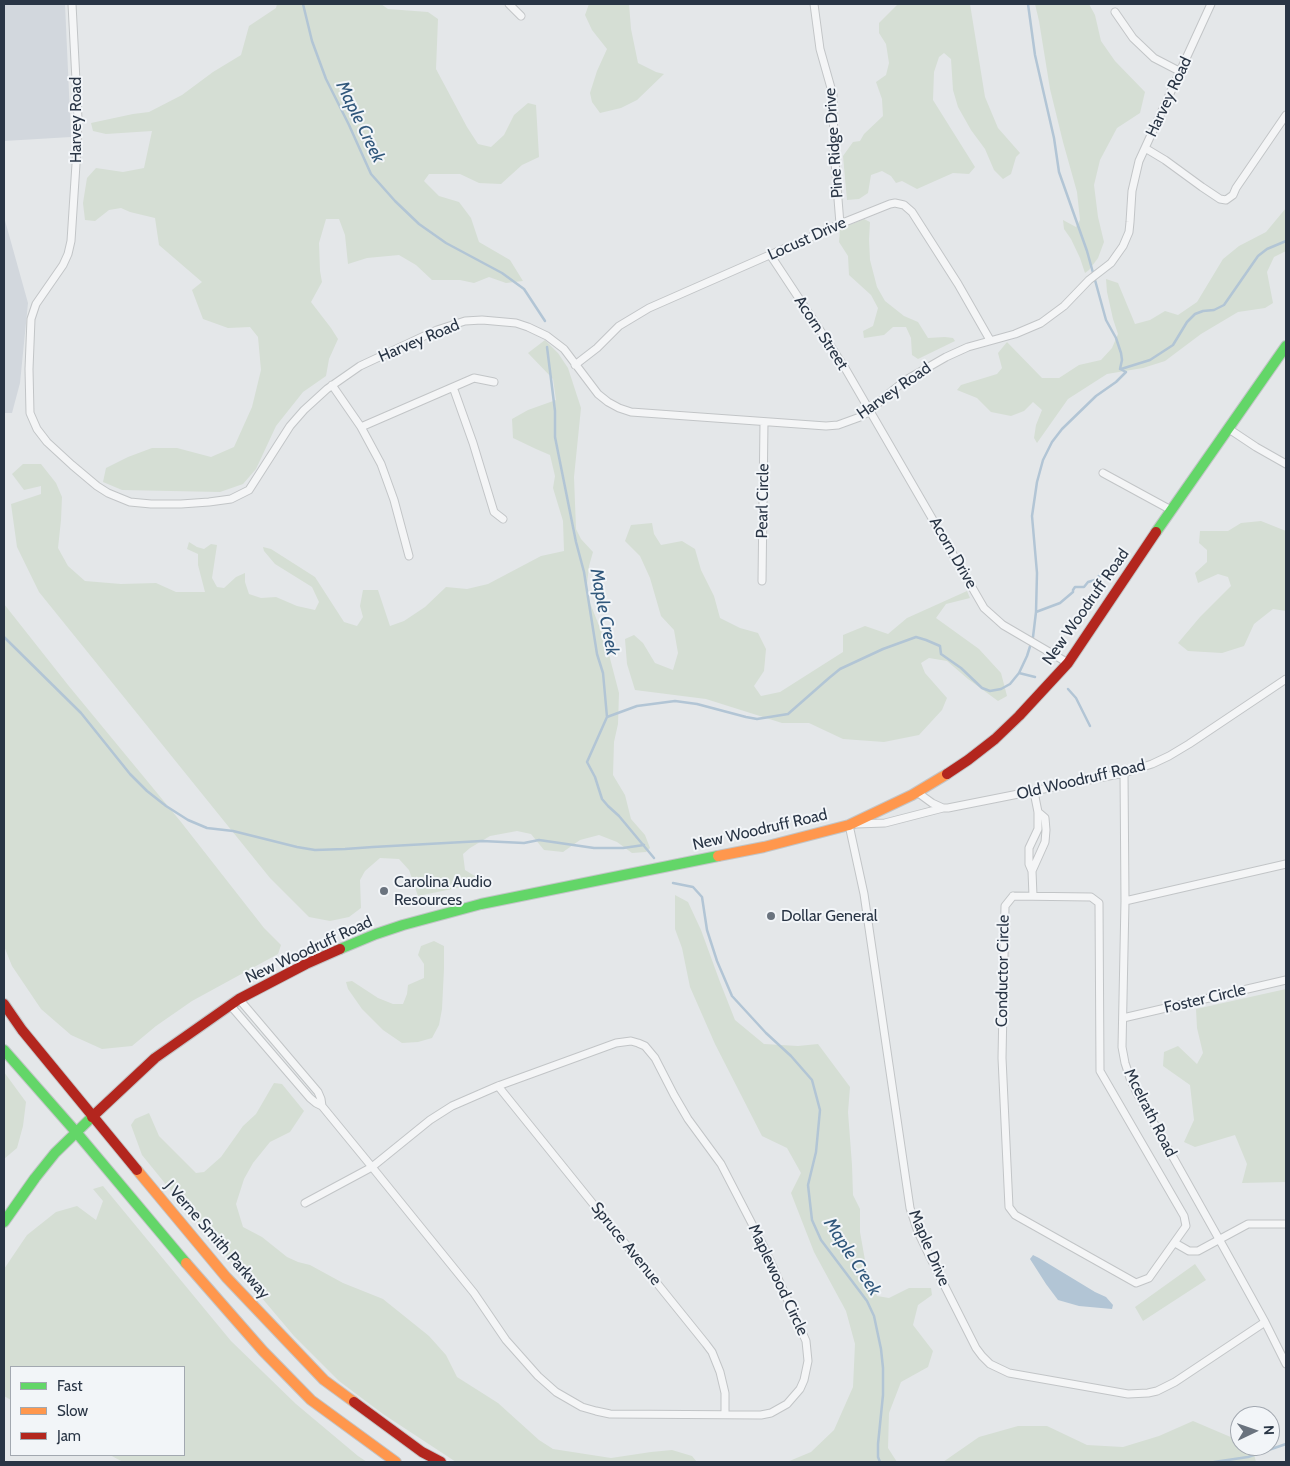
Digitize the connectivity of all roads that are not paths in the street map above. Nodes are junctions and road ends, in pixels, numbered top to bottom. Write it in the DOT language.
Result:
graph roads {
  1 [pos="72,4"];
  2 [pos="509,4"];
  3 [pos="814,4"];
  4 [pos="1211,4"];
  5 [pos="1115,12"];
  6 [pos="521,16"];
  7 [pos="1181,72"];
  8 [pos="1286,115"];
  9 [pos="1145,148"];
  10 [pos="840,224"];
  11 [pos="771,256"];
  12 [pos="990,340"];
  13 [pos="1286,346"];
  14 [pos="575,365"];
  15 [pos="494,382"];
  16 [pos="332,385"];
  17 [pos="453,387"];
  18 [pos="870,411"];
  19 [pos="764,422"];
  20 [pos="361,427"];
  21 [pos="1229,429"];
  22 [pos="1286,464"];
  23 [pos="1103,473"];
  24 [pos="1171,510"];
  25 [pos="503,519"];
  26 [pos="409,556"];
  27 [pos="762,581"];
  28 [pos="1068,663"];
  29 [pos="1286,679"];
  30 [pos="1124,774"];
  31 [pos="917,792"];
  32 [pos="1034,792"];
  33 [pos="943,808"];
  34 [pos="1038,812"];
  35 [pos="851,824"];
  36 [pos="1286,864"];
  37 [pos="1032,871"];
  38 [pos="1033,896"];
  39 [pos="1125,901"];
  40 [pos="1286,980"];
  41 [pos="239,999"];
  42 [pos="4,1004"];
  43 [pos="230,1005"];
  44 [pos="1123,1018"];
  45 [pos="4,1050"];
  46 [pos="498,1086"];
  47 [pos="322,1106"];
  48 [pos="88,1120"];
  49 [pos="76,1132"];
  50 [pos="372,1167"];
  51 [pos="305,1203"];
  52 [pos="4,1222"];
  53 [pos="1286,1224"];
  54 [pos="1219,1239"];
  55 [pos="1175,1243"];
  56 [pos="1265,1322"];
  57 [pos="1286,1364"];
  58 [pos="725,1414"];
  59 [pos="396,1462"];
  60 [pos="441,1462"];
  1 -- 16 [label="street, Harvey Road"];
  2 -- 6 [label="street"];
  3 -- 10 [label="street, Pine Ridge Drive"];
  4 -- 7 [label="street, Harvey Road"];
  5 -- 7 [label="street"];
  7 -- 9 [label="street, Harvey Road"];
  8 -- 9 [label="street"];
  9 -- 12 [label="street, Harvey Road"];
  10 -- 11 [label="street, Locust Drive"];
  10 -- 12 [label="street, Locust Drive"];
  11 -- 14 [label="street, Locust Drive"];
  11 -- 18 [label="street, Acorn Street"];
  12 -- 18 [label="street, Harvey Road"];
  13 -- 21 [label="main road, New Woodruff Road"];
  14 -- 16 [label="street, Harvey Road"];
  14 -- 19 [label="street, Harvey Road"];
  15 -- 17 [label="street"];
  16 -- 20 [label="street"];
  17 -- 20 [label="street"];
  17 -- 25 [label="street"];
  18 -- 19 [label="street, Harvey Road"];
  18 -- 28 [label="street, Acorn Drive"];
  19 -- 27 [label="street, Pearl Circle"];
  20 -- 26 [label="street"];
  21 -- 22 [label="street"];
  21 -- 24 [label="main road, New Woodruff Road"];
  23 -- 24 [label="street"];
  24 -- 28 [label="main road, New Woodruff Road"];
  28 -- 31 [label="main road, New Woodruff Road"];
  29 -- 30 [label="street, Old Woodruff Road"];
  30 -- 32 [label="street, Old Woodruff Road"];
  30 -- 39 [label="street, Mcelrath Road"];
  31 -- 33 [label="street"];
  31 -- 35 [label="main road, New Woodruff Road"];
  32 -- 33 [label="street, Old Woodruff Road"];
  32 -- 34 [label="street"];
  33 -- 35 [label="street, Old Woodruff Road"];
  34 -- 37 [label="street"];
  34 -- 37 [label="street"];
  35 -- 41 [label="main road, New Woodruff Road"];
  35 -- 56 [label="street, Maple Drive"];
  36 -- 39 [label="street"];
  37 -- 38 [label="street"];
  38 -- 55 [label="street, Conductor Circle"];
  38 -- 55 [label="street, Conductor Circle"];
  39 -- 44 [label="street, Mcelrath Road"];
  40 -- 44 [label="street, Foster Circle"];
  41 -- 43 [label="main road, New Woodruff Road"];
  41 -- 47 [label="street, Maplewood Circle"];
  42 -- 48 [label="main road, J Verne Smith Parkway"];
  43 -- 47 [label="street, Maplewood Circle"];
  43 -- 48 [label="main road, New Woodruff Road"];
  44 -- 54 [label="street, Mcelrath Road"];
  45 -- 49 [label="main road"];
  46 -- 50 [label="street, Maplewood Circle"];
  46 -- 58 [label="street, Spruce Avenue"];
  46 -- 58 [label="street, Maplewood Circle"];
  47 -- 50 [label="street, Maplewood Circle"];
  48 -- 49 [label="main road, New Woodruff Road"];
  48 -- 60 [label="main road, J Verne Smith Parkway"];
  49 -- 52 [label="main road, New Woodruff Road"];
  49 -- 59 [label="main road"];
  50 -- 51 [label="street"];
  50 -- 58 [label="street, Maplewood Circle"];
  53 -- 54 [label="street"];
  54 -- 55 [label="street"];
  54 -- 56 [label="street, Mcelrath Road"];
  56 -- 57 [label="street, Mcelrath Road"];
}
